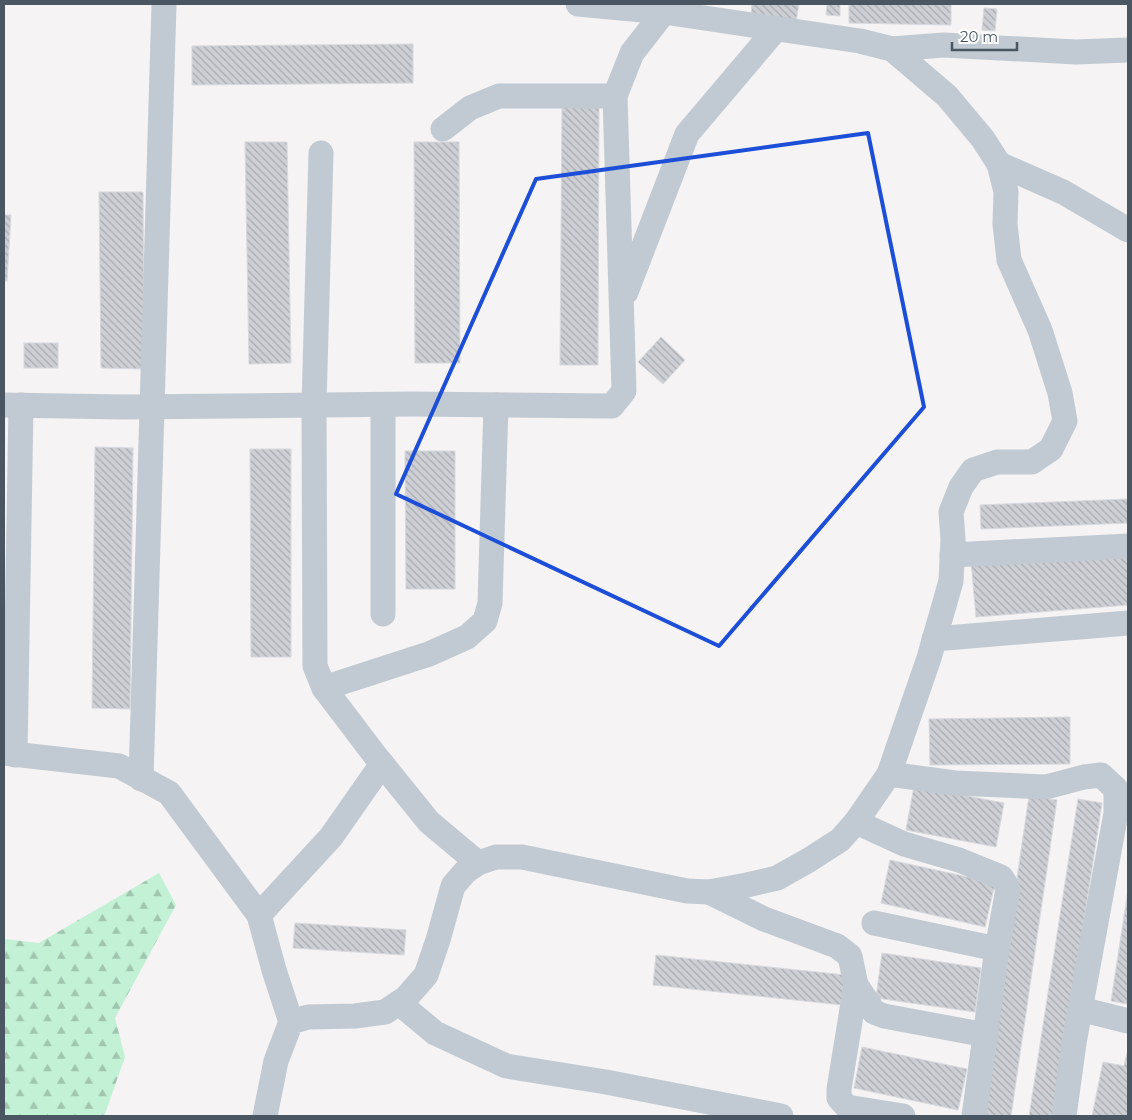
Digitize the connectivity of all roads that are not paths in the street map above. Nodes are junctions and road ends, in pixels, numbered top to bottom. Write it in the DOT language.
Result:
graph roads {
  1 [pos="164,4"];
  2 [pos="578,4"];
  3 [pos="664,12"];
  4 [pos="776,29"];
  5 [pos="892,49"];
  6 [pos="1128,50"];
  7 [pos="614,96"];
  8 [pos="444,129"];
  9 [pos="321,153"];
  10 [pos="999,164"];
  11 [pos="1128,230"];
  12 [pos="622,304"];
  13 [pos="12,405"];
  14 [pos="314,405"];
  15 [pos="383,405"];
  16 [pos="496,405"];
  17 [pos="152,406"];
  18 [pos="1128,546"];
  19 [pos="952,555"];
  20 [pos="383,614"];
  21 [pos="1128,623"];
  22 [pos="934,640"];
  23 [pos="324,688"];
  24 [pos="9,754"];
  25 [pos="382,764"];
  26 [pos="889,774"];
  27 [pos="142,778"];
  28 [pos="856,822"];
  29 [pos="478,863"];
  30 [pos="709,892"];
  31 [pos="259,915"];
  32 [pos="874,923"];
  33 [pos="997,949"];
  34 [pos="856,985"];
  35 [pos="399,1002"];
  36 [pos="1080,1009"];
  37 [pos="1128,1020"];
  38 [pos="291,1022"];
  39 [pos="986,1035"];
  40 [pos="265,1116"];
  41 [pos="781,1116"];
  42 [pos="903,1116"];
  43 [pos="974,1116"];
  44 [pos="1064,1116"];
  1 -- 17 [label="lane"];
  2 -- 3 [label="lane"];
  3 -- 4 [label="lane"];
  3 -- 7 [label="lane"];
  4 -- 5 [label="lane"];
  4 -- 12 [label="lane"];
  5 -- 6 [label="lane"];
  5 -- 10 [label="lane"];
  7 -- 8 [label="lane"];
  7 -- 12 [label="lane"];
  9 -- 14 [label="lane"];
  10 -- 11 [label="lane"];
  10 -- 19 [label="lane"];
  12 -- 16 [label="lane"];
  13 -- 17 [label="lane"];
  13 -- 24 [label="lane"];
  14 -- 15 [label="lane"];
  14 -- 17 [label="lane"];
  14 -- 23 [label="lane"];
  15 -- 16 [label="lane"];
  15 -- 20 [label="lane"];
  16 -- 23 [label="lane"];
  17 -- 27 [label="lane"];
  18 -- 19 [label="lane"];
  19 -- 22 [label="lane"];
  21 -- 22 [label="lane"];
  22 -- 26 [label="lane"];
  23 -- 25 [label="lane"];
  24 -- 27 [label="lane"];
  25 -- 29 [label="lane"];
  25 -- 31 [label="lane"];
  26 -- 28 [label="lane"];
  26 -- 36 [label="lane"];
  27 -- 31 [label="lane"];
  28 -- 30 [label="lane"];
  28 -- 33 [label="lane"];
  29 -- 30 [label="lane"];
  29 -- 35 [label="lane"];
  30 -- 34 [label="lane"];
  31 -- 38 [label="lane"];
  32 -- 33 [label="lane"];
  33 -- 39 [label="lane"];
  34 -- 39 [label="lane"];
  34 -- 42 [label="lane"];
  35 -- 38 [label="lane"];
  35 -- 41 [label="lane"];
  36 -- 37 [label="lane"];
  36 -- 44 [label="lane"];
  38 -- 40 [label="lane"];
  39 -- 43 [label="lane"];
}
